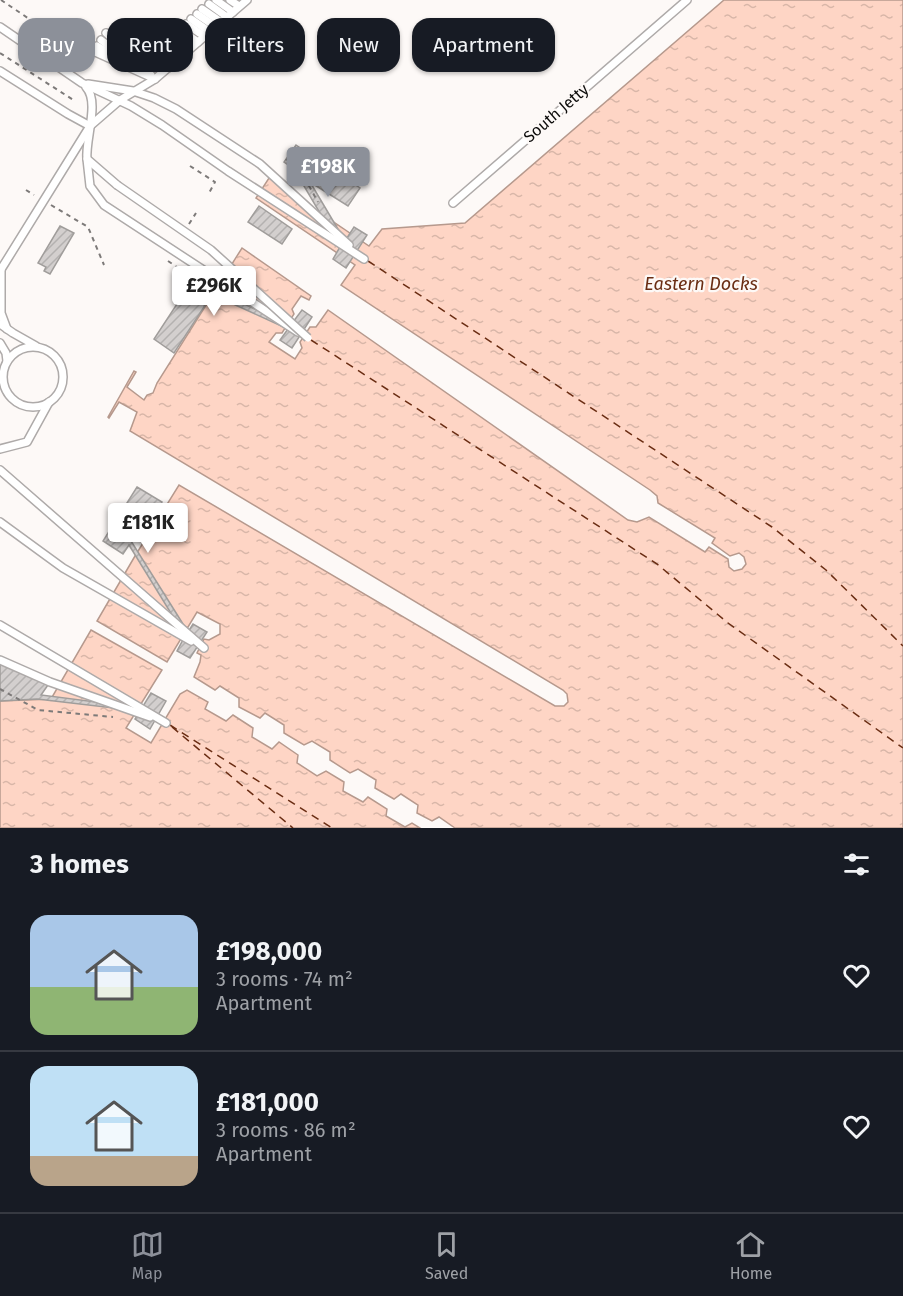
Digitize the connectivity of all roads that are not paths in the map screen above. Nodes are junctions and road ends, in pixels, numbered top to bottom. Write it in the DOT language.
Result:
graph roads {
  1 [pos="230,0"];
  2 [pos="687,0"];
  3 [pos="213,2"];
  4 [pos="244,2"];
  5 [pos="230,14"];
  6 [pos="226,18"];
  7 [pos="0,27"];
  8 [pos="210,32"];
  9 [pos="205,36"];
  10 [pos="193,46"];
  11 [pos="183,55"];
  12 [pos="0,71"];
  13 [pos="163,72"];
  14 [pos="155,79"];
  15 [pos="82,83"];
  16 [pos="133,91"];
  17 [pos="120,100"];
  18 [pos="90,126"];
  19 [pos="87,159"];
  20 [pos="453,203"];
  21 [pos="1,271"];
  22 [pos="0,324"];
  23 [pos="8,329"];
  24 [pos="0,343"];
  25 [pos="40,347"];
  26 [pos="7,361"];
  27 [pos="2,385"];
  28 [pos="49,402"];
  29 [pos="0,449"];
  30 [pos="0,470"];
  31 [pos="0,522"];
  32 [pos="0,625"];
  33 [pos="0,660"];
  1 -- 4 [label="lane"];
  2 -- 20 [label="lane, South Jetty"];
  3 -- 5 [label="lane"];
  4 -- 5 [label="lane"];
  5 -- 6 [label="lane"];
  7 -- 15 [label="lane"];
  8 -- 8 [label="lane"];
  9 -- 10 [label="lane"];
  11 -- 11 [label="lane"];
  12 -- 18 [label="lane"];
  13 -- 14 [label="lane"];
  14 -- 14 [label="lane"];
  14 -- 16 [label="lane"];
  15 -- 16 [label="lane"];
  15 -- 17 [label="lane"];
  15 -- 18 [label="lane"];
  16 -- 17 [label="lane"];
  16 -- 17 [label="lane"];
  17 -- 18 [label="lane"];
  18 -- 19 [label="lane"];
  18 -- 21 [label="lane"];
  19 -- 19 [label="lane, bridge"];
  21 -- 23 [label="lane"];
  22 -- 23 [label="lane"];
  23 -- 25 [label="lane"];
  24 -- 26 [label="lane"];
  25 -- 26 [label="lane"];
  25 -- 28 [label="lane"];
  26 -- 27 [label="lane"];
  27 -- 28 [label="lane"];
  28 -- 29 [label="lane"];
  30 -- 31 [label="lane"];
  32 -- 33 [label="lane"];
}
